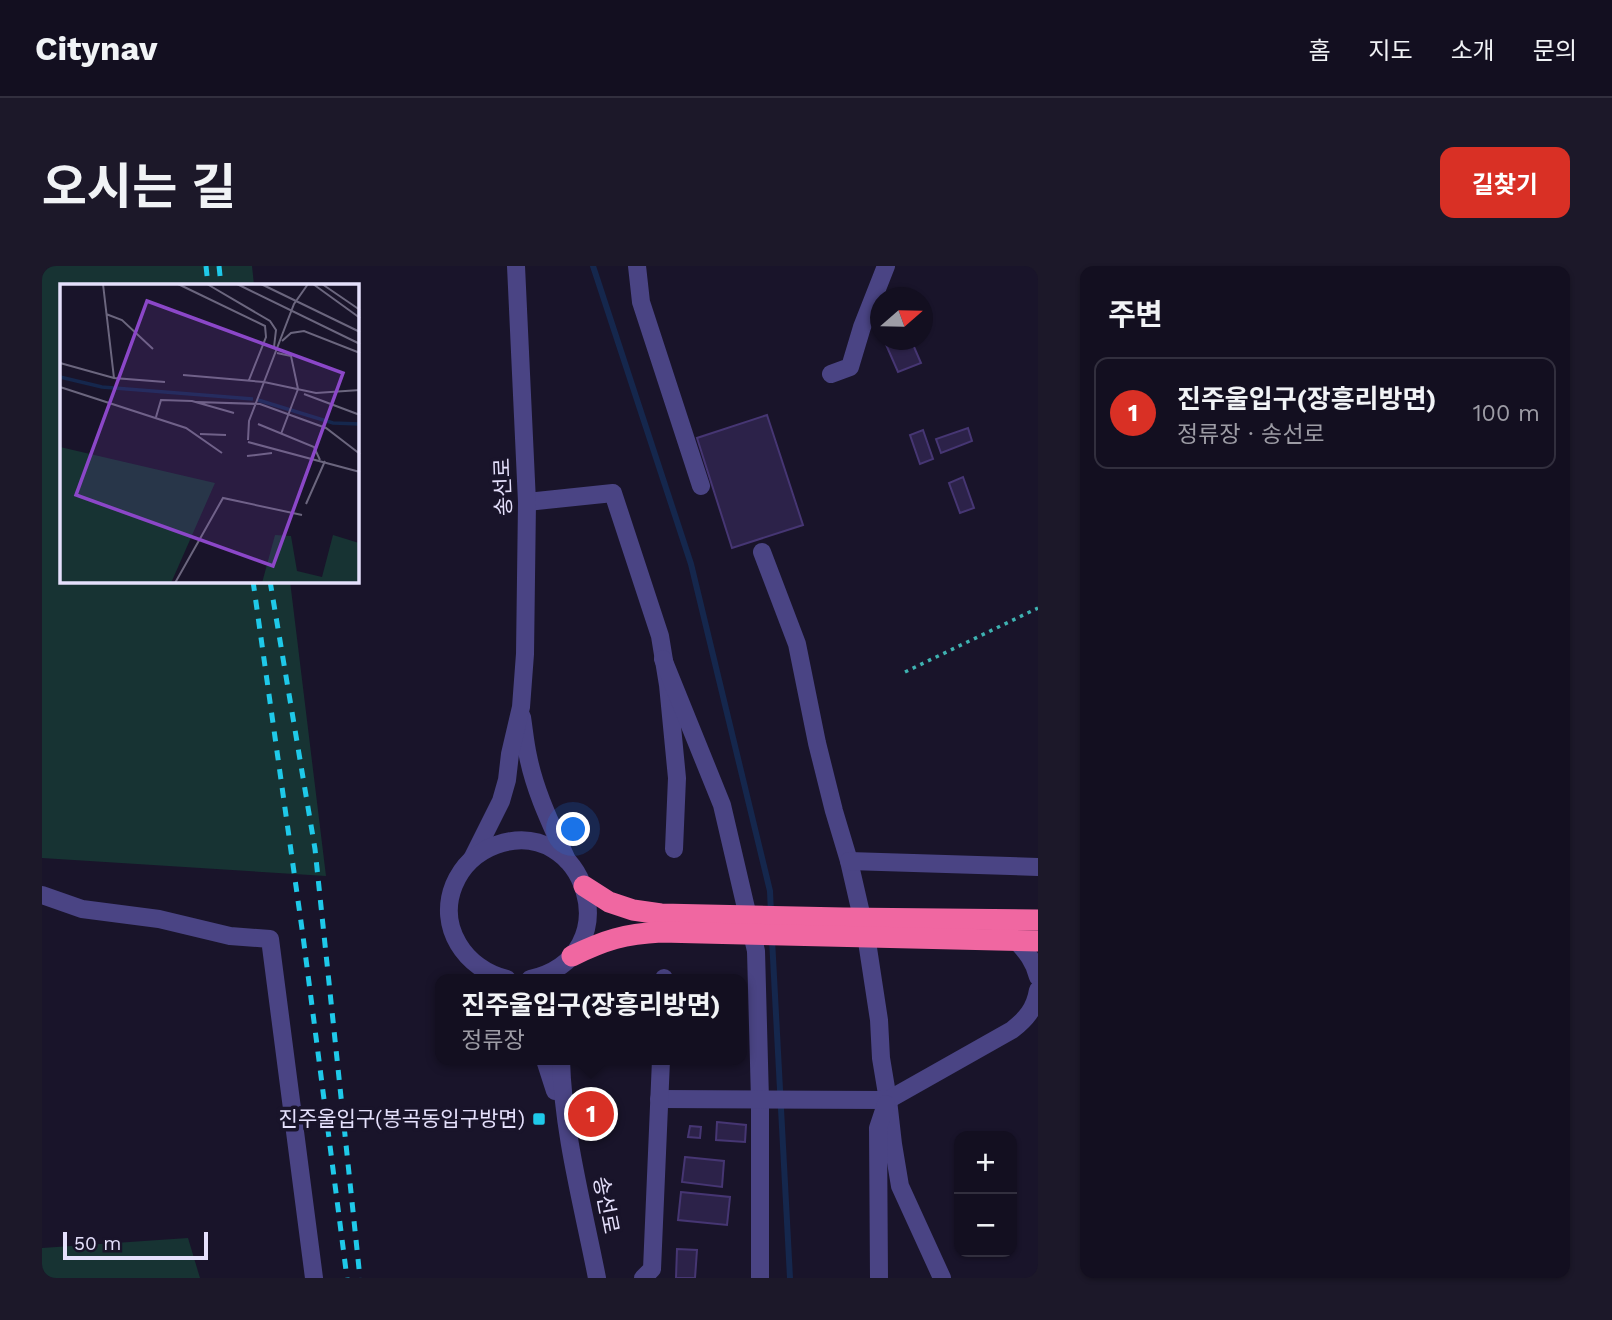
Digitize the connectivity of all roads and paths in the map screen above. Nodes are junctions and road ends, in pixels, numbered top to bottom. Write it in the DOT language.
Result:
graph roads {
  1 [pos="516,266"];
  2 [pos="637,266"];
  3 [pos="886,266"];
  4 [pos="831,374"];
  5 [pos="701,486"];
  6 [pos="527,502"];
  7 [pos="762,552"];
  8 [pos="1038,608"];
  9 [pos="663,659"];
  10 [pos="905,672"];
  11 [pos="521,706"];
  12 [pos="674,849"];
  13 [pos="472,859"];
  14 [pos="567,861"];
  15 [pos="849,862"];
  16 [pos="1038,867"];
  17 [pos="584,886"];
  18 [pos="42,895"];
  19 [pos="1038,920"];
  20 [pos="728,925"];
  21 [pos="906,929"];
  22 [pos="1014,940"];
  23 [pos="1038,941"];
  24 [pos="567,966"];
  25 [pos="492,974"];
  26 [pos="547,974"];
  27 [pos="1038,977"];
  28 [pos="1038,990"];
  29 [pos="547,1065"];
  30 [pos="562,1065"];
  31 [pos="661,1065"];
  32 [pos="659,1099"];
  33 [pos="760,1100"];
  34 [pos="888,1100"];
  35 [pos="570,1142"];
  36 [pos="314,1278"];
  37 [pos="597,1278"];
  38 [pos="643,1278"];
  39 [pos="760,1278"];
  40 [pos="879,1278"];
  41 [pos="942,1278"];
  1 -- 6 [label="street, 송선로"];
  2 -- 5 [label="street"];
  3 -- 4 [label="street"];
  6 -- 9 [label="street"];
  6 -- 11 [label="street, 송선로"];
  7 -- 15 [label="street"];
  8 -- 10 [label="path"];
  9 -- 12 [label="street"];
  9 -- 33 [label="street"];
  11 -- 13 [label="street"];
  11 -- 14 [label="street"];
  13 -- 14 [label="street"];
  13 -- 25 [label="street"];
  14 -- 17 [label="street"];
  15 -- 16 [label="street"];
  15 -- 34 [label="street"];
  17 -- 20 [label="highway"];
  17 -- 24 [label="street"];
  18 -- 36 [label="street"];
  19 -- 21 [label="highway"];
  20 -- 21 [label="highway"];
  20 -- 24 [label="highway"];
  21 -- 22 [label="highway"];
  22 -- 23 [label="highway"];
  22 -- 27 [label="street"];
  24 -- 26 [label="street"];
  28 -- 34 [label="street"];
  29 -- 35 [label="street"];
  30 -- 35 [label="street"];
  31 -- 32 [label="street"];
  32 -- 33 [label="street"];
  32 -- 38 [label="street"];
  33 -- 34 [label="street"];
  33 -- 39 [label="street"];
  34 -- 40 [label="street"];
  34 -- 41 [label="street"];
  35 -- 37 [label="street, 송선로"];
}
